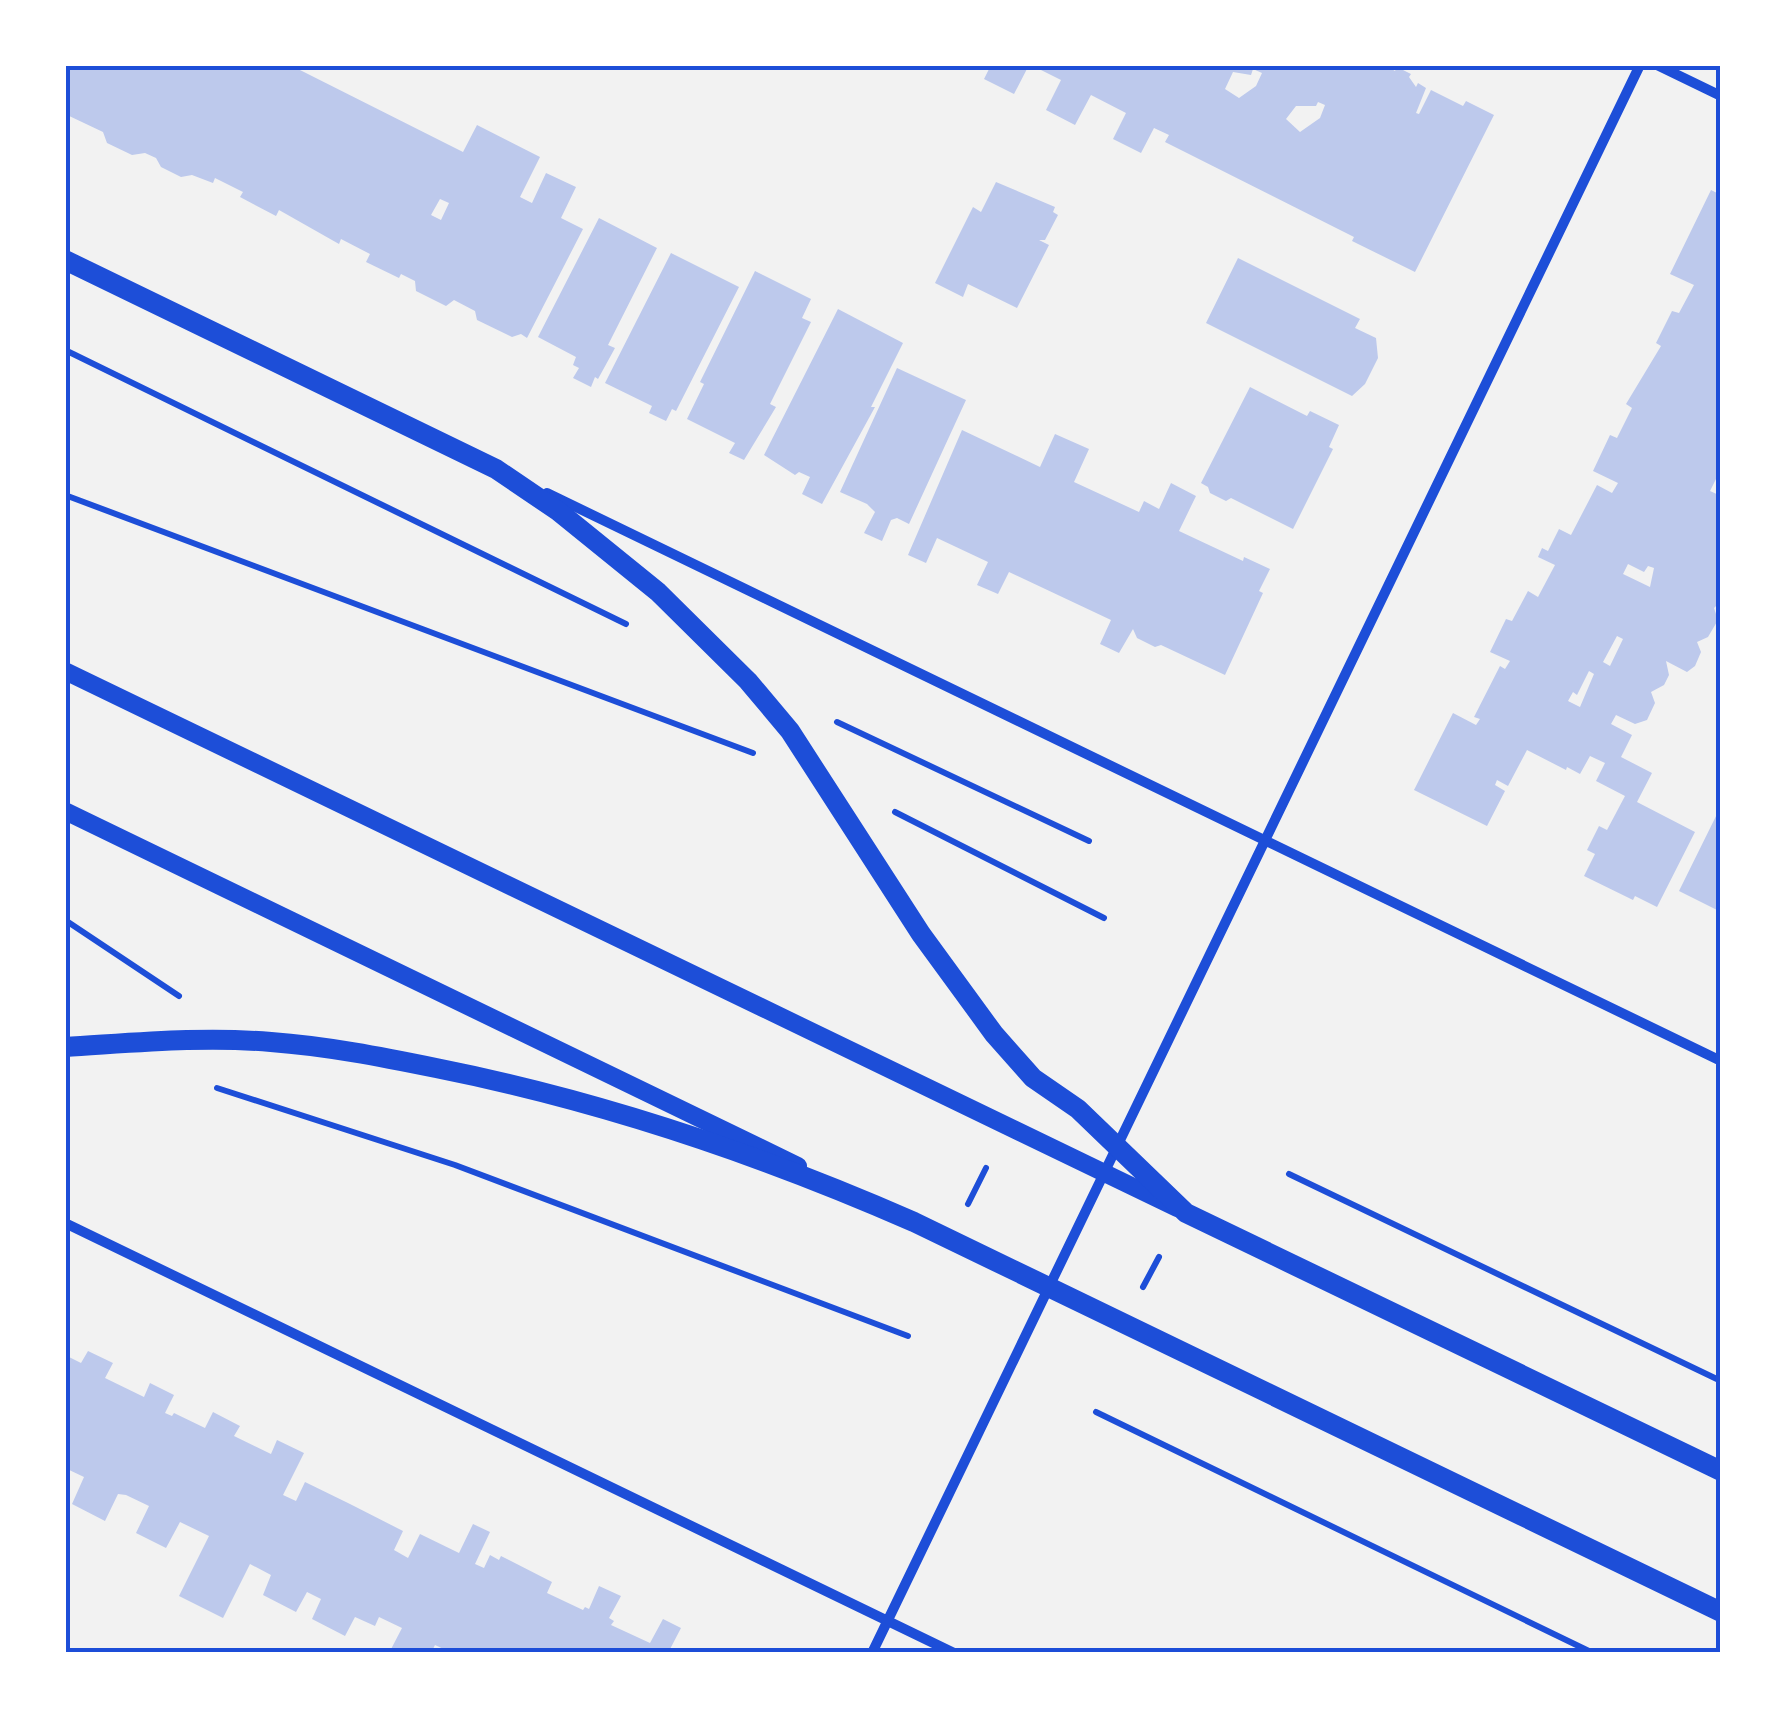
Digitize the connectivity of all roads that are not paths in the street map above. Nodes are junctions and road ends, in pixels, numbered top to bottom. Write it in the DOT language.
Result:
graph roads {
  1 [pos="1640,65"];
  2 [pos="1657,65"];
  3 [pos="1721,96"];
  4 [pos="65,260"];
  5 [pos="496,469"];
  6 [pos="65,671"];
  7 [pos="65,811"];
  8 [pos="1264,840"];
  9 [pos="65,1047"];
  10 [pos="1721,1061"];
  11 [pos="1117,1146"];
  12 [pos="1103,1174"];
  13 [pos="1186,1213"];
  14 [pos="914,1222"];
  15 [pos="65,1223"];
  16 [pos="1048,1287"];
  17 [pos="1721,1471"];
  18 [pos="1721,1612"];
  19 [pos="888,1621"];
  20 [pos="872,1653"];
  21 [pos="954,1653"];
  1 -- 8 [label="street"];
  2 -- 3 [label="street"];
  4 -- 5 [label="main road"];
  5 -- 8 [label="street"];
  5 -- 11 [label="main road"];
  6 -- 12 [label="street"];
  7 -- 14 [label="street"];
  8 -- 10 [label="street"];
  8 -- 11 [label="street"];
  9 -- 14 [label="main road"];
  11 -- 12 [label="street"];
  11 -- 13 [label="main road"];
  12 -- 13 [label="street"];
  12 -- 16 [label="street"];
  13 -- 17 [label="main road"];
  14 -- 16 [label="main road"];
  15 -- 19 [label="street"];
  16 -- 18 [label="main road"];
  16 -- 19 [label="street"];
  19 -- 20 [label="street"];
  19 -- 21 [label="street"];
}
